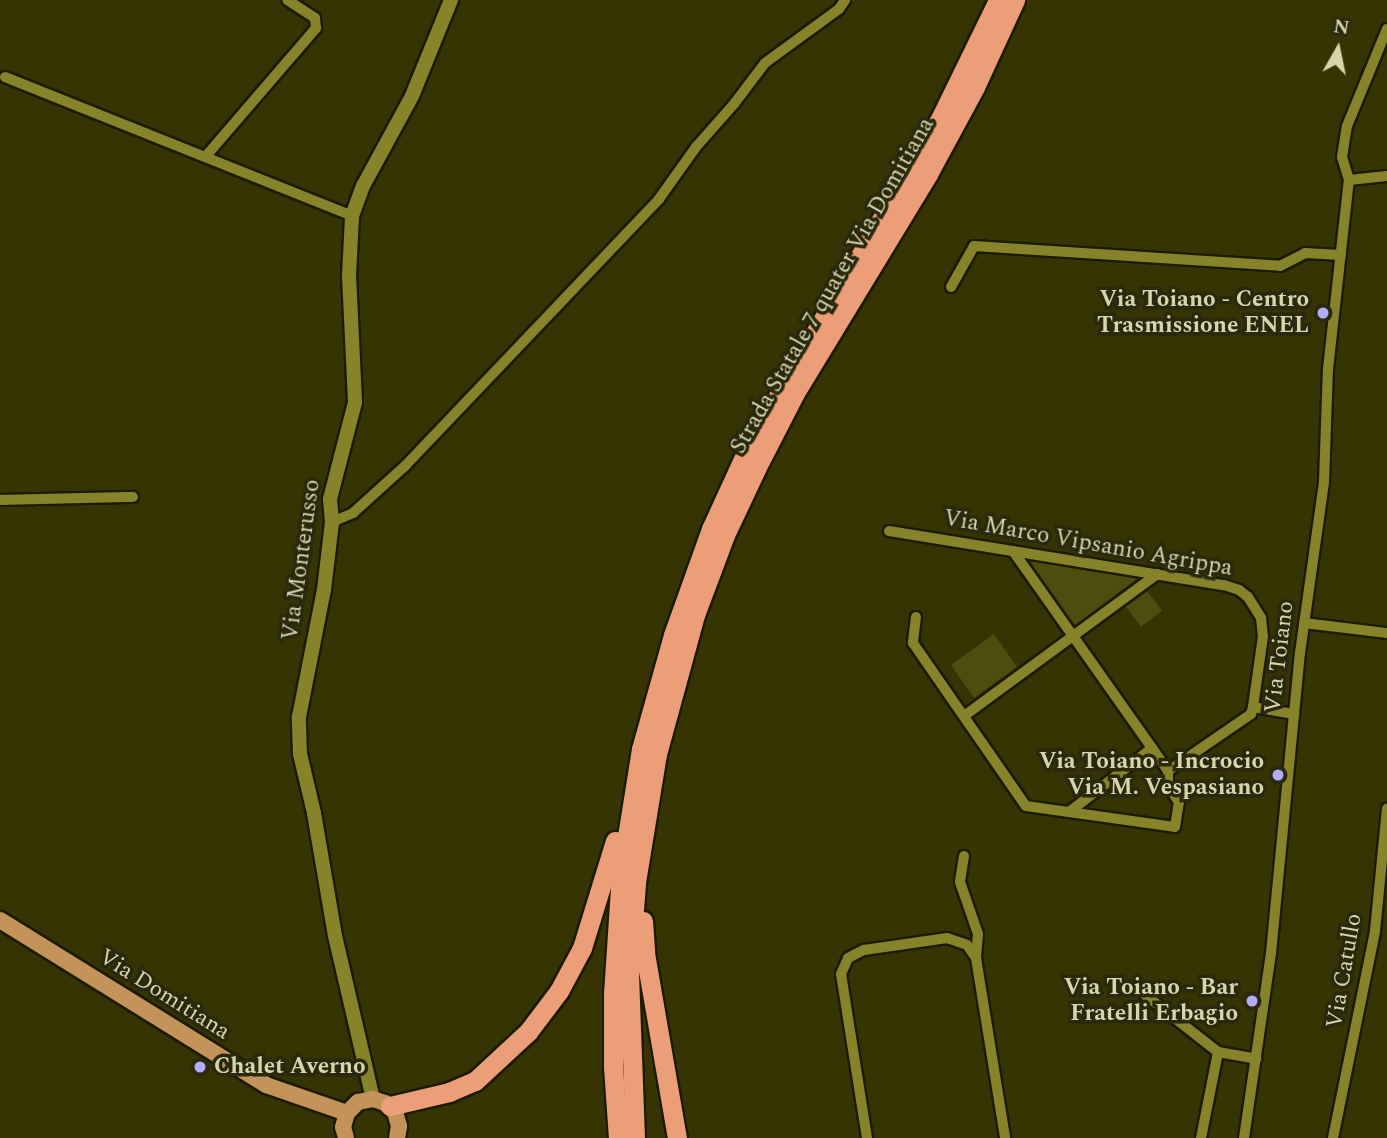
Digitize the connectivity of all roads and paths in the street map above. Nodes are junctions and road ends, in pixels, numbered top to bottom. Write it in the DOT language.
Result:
graph roads {
  1 [pos="287,0"];
  2 [pos="451,0"];
  3 [pos="845,0"];
  4 [pos="998,0"];
  5 [pos="1015,0"];
  6 [pos="1387,29"];
  7 [pos="5,77"];
  8 [pos="206,156"];
  9 [pos="1387,176"];
  10 [pos="1349,180"];
  11 [pos="352,216"];
  12 [pos="1341,255"];
  13 [pos="951,287"];
  14 [pos="133,497"];
  15 [pos="0,500"];
  16 [pos="332,522"];
  17 [pos="889,531"];
  18 [pos="1013,551"];
  19 [pos="1157,574"];
  20 [pos="916,617"];
  21 [pos="1304,622"];
  22 [pos="1387,633"];
  23 [pos="1073,636"];
  24 [pos="1252,707"];
  25 [pos="1294,714"];
  26 [pos="964,716"];
  27 [pos="1152,748"];
  28 [pos="1168,771"];
  29 [pos="1387,809"];
  30 [pos="1069,812"];
  31 [pos="628,819"];
  32 [pos="1385,849"];
  33 [pos="964,856"];
  34 [pos="634,902"];
  35 [pos="0,920"];
  36 [pos="976,958"];
  37 [pos="1144,994"];
  38 [pos="1218,1052"];
  39 [pos="1256,1059"];
  40 [pos="382,1103"];
  41 [pos="347,1113"];
  42 [pos="346,1138"];
  43 [pos="397,1138"];
  44 [pos="618,1138"];
  45 [pos="635,1138"];
  46 [pos="677,1138"];
  47 [pos="867,1138"];
  48 [pos="1005,1138"];
  49 [pos="1201,1138"];
  50 [pos="1244,1138"];
  51 [pos="1333,1138"];
  1 -- 8 [label="street"];
  2 -- 11 [label="street, Via Monterusso"];
  3 -- 16 [label="street"];
  4 -- 31 [label="highway, Strada Statale 7 quater Via Domitiana"];
  5 -- 34 [label="highway, Strada Statale 7 quater Via Domitiana"];
  6 -- 10 [label="street, Via Toiano"];
  7 -- 8 [label="street"];
  8 -- 11 [label="street"];
  9 -- 10 [label="street"];
  10 -- 12 [label="street, Via Toiano"];
  11 -- 16 [label="street, Via Monterusso"];
  12 -- 13 [label="street"];
  12 -- 21 [label="street, Via Toiano"];
  14 -- 15 [label="street"];
  16 -- 40 [label="street, Via Monterusso"];
  17 -- 18 [label="street, Via Marco Vipsanio Agrippa"];
  18 -- 19 [label="street, Via Marco Vipsanio Agrippa"];
  18 -- 23 [label="street"];
  19 -- 23 [label="street"];
  19 -- 24 [label="street, Via Marco Vipsanio Agrippa"];
  20 -- 26 [label="street"];
  21 -- 22 [label="street"];
  21 -- 25 [label="street, Via Toiano"];
  23 -- 26 [label="street"];
  23 -- 27 [label="street"];
  24 -- 25 [label="street"];
  24 -- 28 [label="street"];
  25 -- 39 [label="street, Via Toiano"];
  26 -- 30 [label="street"];
  27 -- 28 [label="street"];
  27 -- 30 [label="street"];
  28 -- 30 [label="street"];
  29 -- 32 [label="street, Via Catullo"];
  31 -- 40 [label="highway"];
  31 -- 44 [label="highway, Strada Statale 7 quater Via Domitiana"];
  32 -- 51 [label="street, Via Catullo"];
  33 -- 36 [label="street"];
  34 -- 45 [label="highway, Strada Statale 7 quater Via Domitiana"];
  34 -- 46 [label="highway"];
  35 -- 41 [label="main road, Via Domitiana"];
  36 -- 47 [label="street"];
  36 -- 48 [label="street"];
  37 -- 38 [label="street"];
  38 -- 39 [label="street"];
  38 -- 49 [label="street"];
  39 -- 50 [label="street, Via Toiano"];
  40 -- 41 [label="main road"];
  40 -- 43 [label="main road"];
  41 -- 42 [label="main road"];
}
